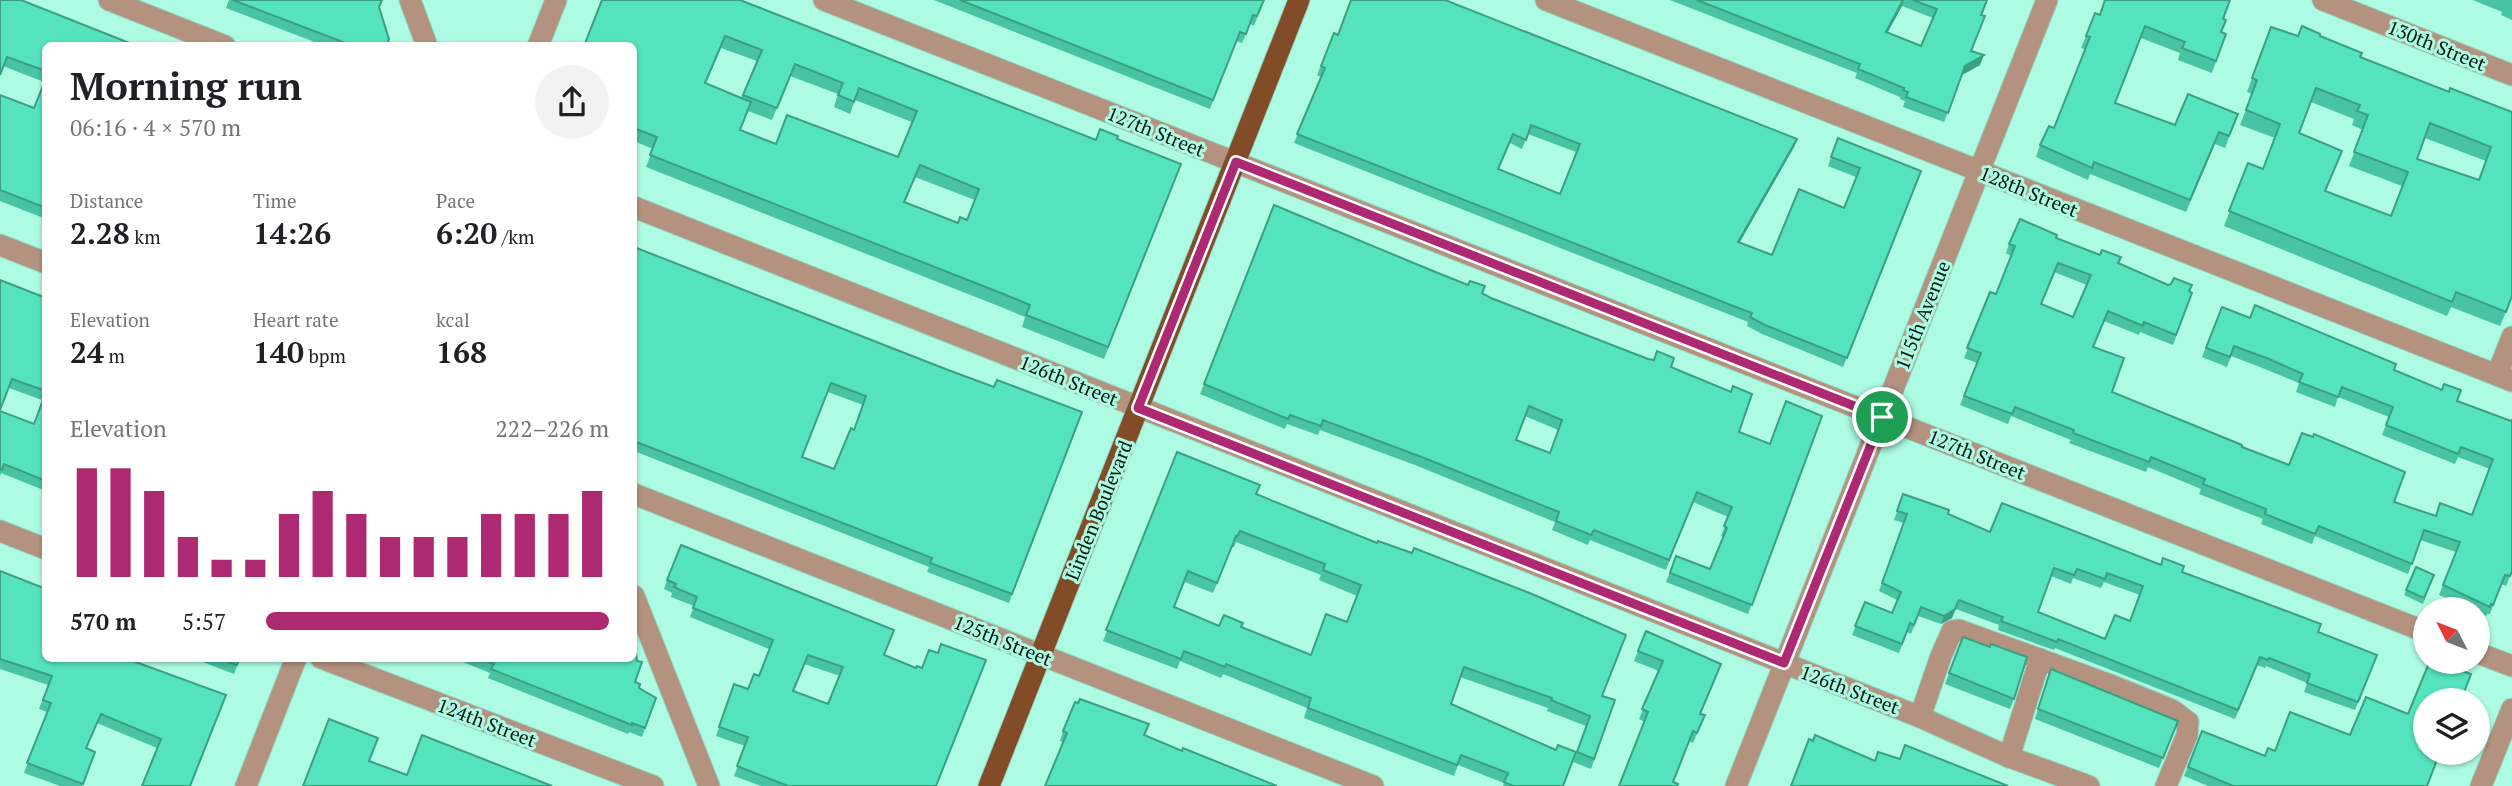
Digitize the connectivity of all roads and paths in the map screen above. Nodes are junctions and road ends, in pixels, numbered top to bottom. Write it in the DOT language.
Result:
graph roads {
  1 [pos="109,0"];
  2 [pos="411,0"];
  3 [pos="556,0"];
  4 [pos="824,0"];
  5 [pos="1299,0"];
  6 [pos="1546,0"];
  7 [pos="2047,0"];
  8 [pos="2323,0"];
  9 [pos="215,42"];
  10 [pos="426,42"];
  11 [pos="540,42"];
  12 [pos="2512,75"];
  13 [pos="1236,162"];
  14 [pos="1979,171"];
  15 [pos="637,208"];
  16 [pos="0,245"];
  17 [pos="42,261"];
  18 [pos="2512,337"];
  19 [pos="2505,378"];
  20 [pos="1138,408"];
  21 [pos="1882,417"];
  22 [pos="637,495"];
  23 [pos="0,531"];
  24 [pos="42,547"];
  25 [pos="637,604"];
  26 [pos="2413,627"];
  27 [pos="1041,655"];
  28 [pos="2490,658"];
  29 [pos="2040,659"];
  30 [pos="294,662"];
  31 [pos="330,662"];
  32 [pos="1784,663"];
  33 [pos="2512,666"];
  34 [pos="2512,709"];
  35 [pos="1920,717"];
  36 [pos="2009,757"];
  37 [pos="246,786"];
  38 [pos="653,786"];
  39 [pos="709,786"];
  40 [pos="989,786"];
  41 [pos="1373,786"];
  42 [pos="1736,786"];
  43 [pos="2089,786"];
  44 [pos="2166,786"];
  45 [pos="2482,786"];
  1 -- 9 [label="street"];
  2 -- 10 [label="street"];
  3 -- 11 [label="street"];
  4 -- 13 [label="street, 127th Street"];
  5 -- 13 [label="main road, Linden Boulevard"];
  6 -- 14 [label="street, 128th Street"];
  7 -- 14 [label="street, 115th Avenue"];
  8 -- 12 [label="street, 130th Street"];
  13 -- 20 [label="main road, Linden Boulevard"];
  13 -- 21 [label="street, 127th Street"];
  14 -- 19 [label="street, 128th Street"];
  14 -- 21 [label="street, 115th Avenue"];
  15 -- 20 [label="street, 126th Street"];
  16 -- 17 [label="street"];
  18 -- 19 [label="street"];
  20 -- 27 [label="main road, Linden Boulevard"];
  20 -- 32 [label="street, 126th Street"];
  21 -- 26 [label="street, 127th Street"];
  21 -- 32 [label="street, 115th Avenue"];
  22 -- 27 [label="street, 125th Street"];
  23 -- 24 [label="street"];
  25 -- 39 [label="street"];
  27 -- 40 [label="main road, Linden Boulevard"];
  27 -- 41 [label="street, 125th Street"];
  28 -- 33 [label="street"];
  29 -- 35 [label="street"];
  29 -- 36 [label="street"];
  29 -- 44 [label="street"];
  30 -- 37 [label="street"];
  31 -- 38 [label="street, 124th Street"];
  32 -- 35 [label="street, 126th Street"];
  32 -- 42 [label="street, 115th Avenue"];
  34 -- 45 [label="street"];
  35 -- 36 [label="street, 126th Street"];
  36 -- 43 [label="street, 126th Street"];
}
